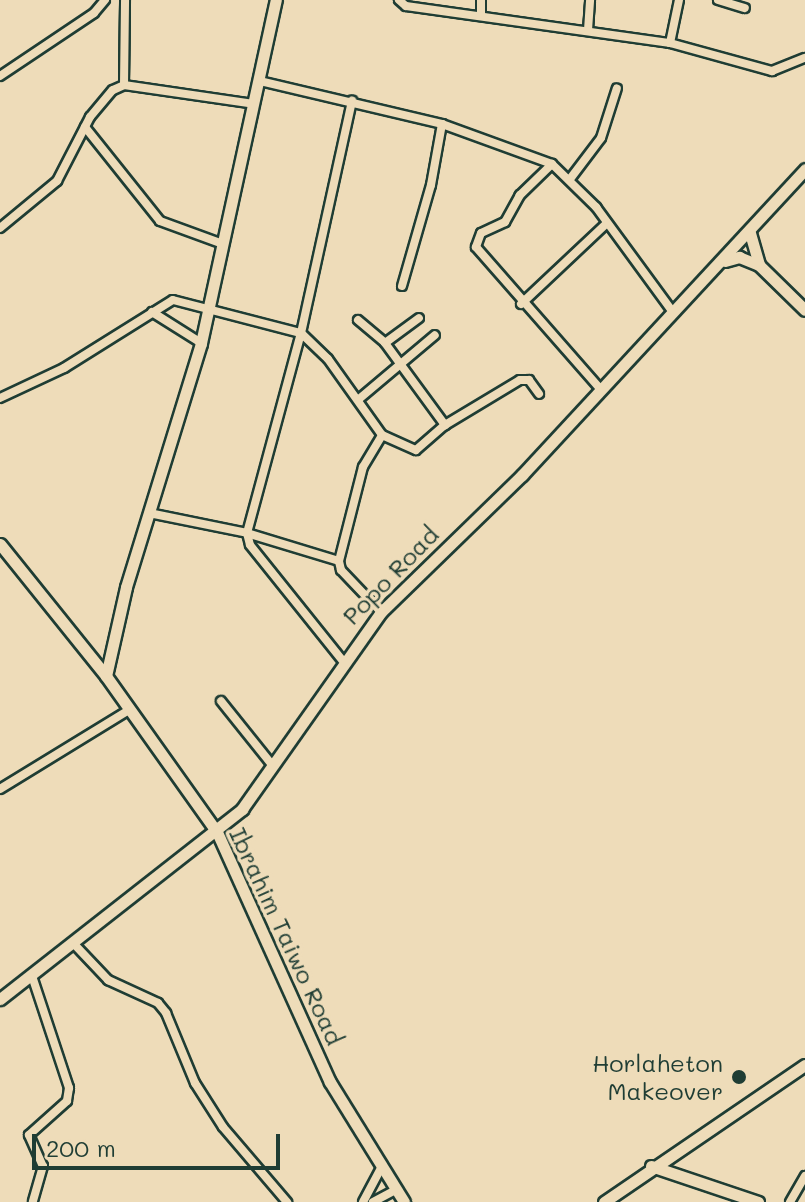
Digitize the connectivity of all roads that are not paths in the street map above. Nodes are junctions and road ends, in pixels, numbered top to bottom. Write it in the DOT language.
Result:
graph roads {
  1 [pos="106,0"];
  2 [pos="276,0"];
  3 [pos="399,0"];
  4 [pos="481,0"];
  5 [pos="590,0"];
  6 [pos="679,0"];
  7 [pos="718,0"];
  8 [pos="124,3"];
  9 [pos="745,8"];
  10 [pos="481,15"];
  11 [pos="588,30"];
  12 [pos="670,43"];
  13 [pos="805,58"];
  14 [pos="0,76"];
  15 [pos="260,81"];
  16 [pos="124,85"];
  17 [pos="617,88"];
  18 [pos="352,101"];
  19 [pos="254,104"];
  20 [pos="442,124"];
  21 [pos="85,127"];
  22 [pos="552,164"];
  23 [pos="805,169"];
  24 [pos="570,179"];
  25 [pos="607,223"];
  26 [pos="0,228"];
  27 [pos="750,233"];
  28 [pos="223,244"];
  29 [pos="723,261"];
  30 [pos="759,265"];
  31 [pos="402,286"];
  32 [pos="521,304"];
  33 [pos="805,310"];
  34 [pos="209,311"];
  35 [pos="672,311"];
  36 [pos="152,312"];
  37 [pos="419,318"];
  38 [pos="358,320"];
  39 [pos="301,333"];
  40 [pos="435,335"];
  41 [pos="201,343"];
  42 [pos="385,343"];
  43 [pos="399,361"];
  44 [pos="602,391"];
  45 [pos="539,394"];
  46 [pos="0,398"];
  47 [pos="359,399"];
  48 [pos="445,425"];
  49 [pos="382,435"];
  50 [pos="149,513"];
  51 [pos="247,533"];
  52 [pos="2,553"];
  53 [pos="339,561"];
  54 [pos="381,612"];
  55 [pos="342,660"];
  56 [pos="106,676"];
  57 [pos="221,701"];
  58 [pos="129,710"];
  59 [pos="273,766"];
  60 [pos="0,789"];
  61 [pos="217,832"];
  62 [pos="74,944"];
  63 [pos="32,976"];
  64 [pos="0,999"];
  65 [pos="805,1065"];
  66 [pos="651,1166"];
  67 [pos="382,1167"];
  68 [pos="805,1176"];
  69 [pos="396,1190"];
  70 [pos="33,1202"];
  71 [pos="287,1202"];
  72 [pos="363,1202"];
  73 [pos="373,1202"];
  74 [pos="404,1202"];
  75 [pos="604,1202"];
  76 [pos="758,1202"];
  77 [pos="790,1202"];
  1 -- 8 [label="street"];
  1 -- 14 [label="street"];
  2 -- 15 [label="main road"];
  3 -- 10 [label="street"];
  4 -- 10 [label="street"];
  5 -- 11 [label="street"];
  6 -- 12 [label="street"];
  7 -- 9 [label="street"];
  8 -- 16 [label="street"];
  10 -- 11 [label="street"];
  11 -- 12 [label="street"];
  12 -- 13 [label="street"];
  15 -- 18 [label="street"];
  15 -- 19 [label="main road"];
  16 -- 19 [label="street"];
  16 -- 21 [label="street"];
  17 -- 24 [label="street"];
  18 -- 20 [label="street"];
  18 -- 39 [label="street"];
  19 -- 28 [label="main road"];
  20 -- 22 [label="street"];
  20 -- 31 [label="street"];
  21 -- 26 [label="street"];
  21 -- 28 [label="street"];
  22 -- 24 [label="street"];
  22 -- 32 [label="street"];
  23 -- 27 [label="main road, Popo Road"];
  24 -- 25 [label="street"];
  25 -- 32 [label="street"];
  25 -- 35 [label="street"];
  27 -- 29 [label="main road, Popo Road"];
  27 -- 30 [label="main road"];
  28 -- 34 [label="main road"];
  29 -- 30 [label="main road"];
  29 -- 35 [label="main road, Popo Road"];
  30 -- 33 [label="main road"];
  32 -- 44 [label="street"];
  34 -- 36 [label="street"];
  34 -- 39 [label="street"];
  34 -- 41 [label="main road"];
  35 -- 44 [label="main road, Popo Road"];
  36 -- 41 [label="street"];
  36 -- 46 [label="street"];
  37 -- 42 [label="street"];
  38 -- 42 [label="street"];
  39 -- 47 [label="street"];
  39 -- 51 [label="street"];
  40 -- 43 [label="street"];
  41 -- 50 [label="main road"];
  42 -- 43 [label="street"];
  43 -- 47 [label="street"];
  43 -- 48 [label="street"];
  44 -- 54 [label="main road, Popo Road"];
  45 -- 48 [label="street"];
  47 -- 49 [label="street"];
  48 -- 49 [label="street"];
  49 -- 53 [label="street"];
  50 -- 51 [label="street"];
  50 -- 56 [label="main road"];
  51 -- 53 [label="street"];
  51 -- 55 [label="street"];
  52 -- 56 [label="main road, Ibrahim Taiwo Road"];
  53 -- 54 [label="street"];
  54 -- 55 [label="main road, Popo Road"];
  55 -- 59 [label="main road, Popo Road"];
  56 -- 58 [label="main road, Ibrahim Taiwo Road"];
  57 -- 59 [label="street"];
  58 -- 60 [label="street"];
  58 -- 61 [label="main road, Ibrahim Taiwo Road"];
  59 -- 61 [label="main road, Popo Road"];
  61 -- 62 [label="main road, Popo Road"];
  61 -- 67 [label="main road, Ibrahim Taiwo Road"];
  62 -- 63 [label="main road, Popo Road"];
  62 -- 71 [label="street"];
  63 -- 64 [label="main road, Popo Road"];
  63 -- 70 [label="street"];
  65 -- 66 [label="main road"];
  66 -- 75 [label="main road"];
  66 -- 76 [label="main road"];
  67 -- 69 [label="main road, Ibrahim Taiwo Road"];
  67 -- 72 [label="street"];
  68 -- 77 [label="street"];
  69 -- 73 [label="street"];
  69 -- 74 [label="main road, Ibrahim Taiwo Road"];
}
